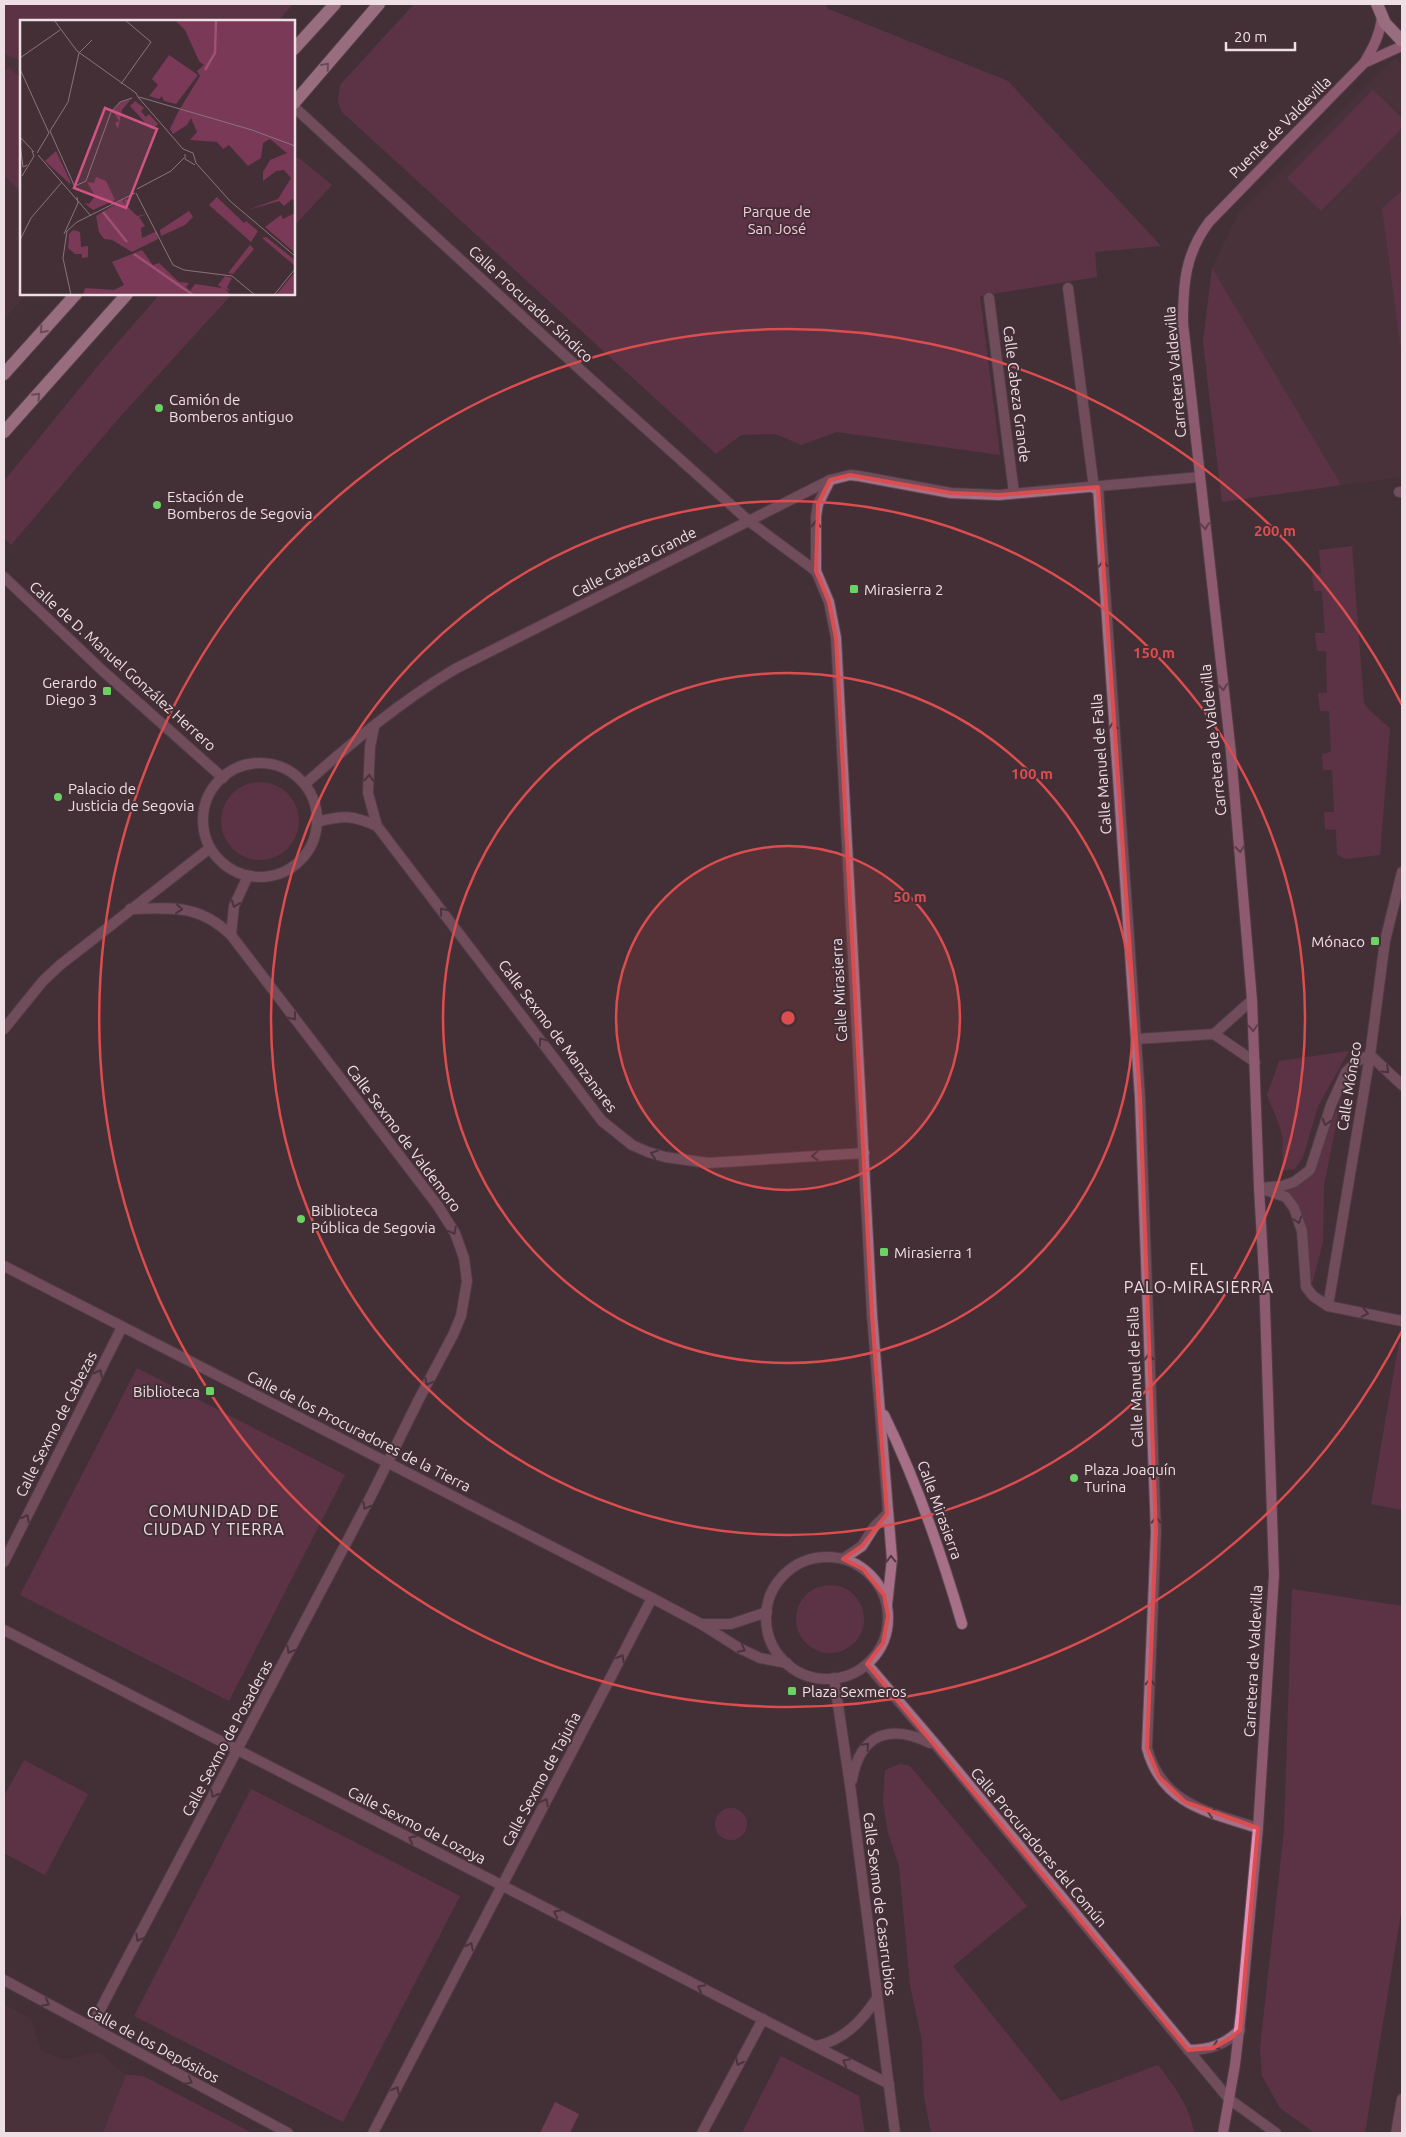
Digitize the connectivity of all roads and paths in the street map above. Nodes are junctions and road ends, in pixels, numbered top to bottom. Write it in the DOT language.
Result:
graph roads {
  1 [pos="334,4"];
  2 [pos="380,4"];
  3 [pos="1377,4"];
  4 [pos="1382,17"];
  5 [pos="1402,42"];
  6 [pos="1402,46"];
  7 [pos="295,48"];
  8 [pos="1364,63"];
  9 [pos="295,102"];
  10 [pos="295,108"];
  11 [pos="1217,212"];
  12 [pos="1068,288"];
  13 [pos="75,295"];
  14 [pos="126,295"];
  15 [pos="989,298"];
  16 [pos="4,374"];
  17 [pos="4,432"];
  18 [pos="1200,477"];
  19 [pos="830,480"];
  20 [pos="1096,487"];
  21 [pos="1014,494"];
  22 [pos="750,522"];
  23 [pos="816,571"];
  24 [pos="4,577"];
  25 [pos="374,727"];
  26 [pos="223,778"];
  27 [pos="304,784"];
  28 [pos="317,822"];
  29 [pos="377,826"];
  30 [pos="210,848"];
  31 [pos="1402,872"];
  32 [pos="248,876"];
  33 [pos="130,909"];
  34 [pos="231,935"];
  35 [pos="1252,1000"];
  36 [pos="4,1029"];
  37 [pos="1214,1034"];
  38 [pos="1136,1039"];
  39 [pos="1370,1055"];
  40 [pos="1255,1062"];
  41 [pos="1402,1086"];
  42 [pos="864,1153"];
  43 [pos="1258,1188"];
  44 [pos="4,1266"];
  45 [pos="1328,1306"];
  46 [pos="1402,1321"];
  47 [pos="122,1327"];
  48 [pos="881,1409"];
  49 [pos="388,1463"];
  50 [pos="887,1514"];
  51 [pos="844,1559"];
  52 [pos="4,1562"];
  53 [pos="652,1598"];
  54 [pos="887,1605"];
  55 [pos="767,1612"];
  56 [pos="701,1624"];
  57 [pos="962,1624"];
  58 [pos="4,1630"];
  59 [pos="787,1664"];
  60 [pos="866,1664"];
  61 [pos="834,1678"];
  62 [pos="936,1745"];
  63 [pos="238,1750"];
  64 [pos="851,1792"];
  65 [pos="1258,1828"];
  66 [pos="502,1885"];
  67 [pos="4,1980"];
  68 [pos="877,1998"];
  69 [pos="763,2019"];
  70 [pos="91,2027"];
  71 [pos="1240,2030"];
  72 [pos="816,2046"];
  73 [pos="1188,2050"];
  74 [pos="889,2084"];
  75 [pos="1229,2099"];
  76 [pos="1402,2099"];
  77 [pos="288,2133"];
  78 [pos="373,2133"];
  79 [pos="702,2133"];
  80 [pos="895,2133"];
  81 [pos="1223,2133"];
  82 [pos="1276,2133"];
  83 [pos="1396,2133"];
  1 -- 7 [label="main road"];
  9 -- 2 [label="main road, one-way"];
  3 -- 4 [label="main road"];
  4 -- 5 [label="main road"];
  4 -- 8 [label="street"];
  6 -- 8 [label="street"];
  8 -- 11 [label="street, Puente de Valdevilla"];
  10 -- 22 [label="street, Calle Procurador Síndico"];
  11 -- 18 [label="street, Carretera Valdevilla"];
  12 -- 20 [label="street, Calle Manuel de Falla"];
  13 -- 16 [label="main road, one-way"];
  17 -- 14 [label="main road, one-way"];
  15 -- 21 [label="street, Calle Cabeza Grande"];
  18 -- 20 [label="street, Calle Cabeza Grande"];
  18 -- 35 [label="street, Carretera de Valdevilla, one-way"];
  19 -- 21 [label="street, Calle Cabeza Grande"];
  19 -- 22 [label="street, Calle Cabeza Grande"];
  23 -- 19 [label="street, Calle Mirasierra, one-way"];
  20 -- 21 [label="street, Calle Cabeza Grande"];
  38 -- 20 [label="street, Calle Manuel de Falla, one-way"];
  22 -- 23 [label="street"];
  22 -- 25 [label="street, Calle Cabeza Grande"];
  23 -- 42 [label="street, Calle Mirasierra"];
  24 -- 26 [label="street, Calle de D. Manuel González Herrero"];
  25 -- 27 [label="street, Calle Cabeza Grande"];
  29 -- 25 [label="street, Calle Sexmo de Manzanares, one-way"];
  26 -- 27 [label="street"];
  26 -- 30 [label="street"];
  27 -- 28 [label="street"];
  28 -- 29 [label="street"];
  28 -- 32 [label="street"];
  42 -- 29 [label="street, Calle Sexmo de Manzanares, one-way"];
  30 -- 32 [label="street"];
  30 -- 33 [label="street"];
  31 -- 39 [label="street, Calle Mónaco"];
  32 -- 34 [label="street, one-way"];
  33 -- 34 [label="street, Calle Sexmo de Valdemoro, one-way"];
  33 -- 36 [label="street"];
  34 -- 49 [label="street, Calle Sexmo de Valdemoro, one-way"];
  35 -- 37 [label="street"];
  35 -- 40 [label="street, Carretera de Valdevilla, one-way"];
  37 -- 38 [label="street"];
  37 -- 40 [label="street"];
  65 -- 38 [label="street, Calle Manuel de Falla, one-way"];
  39 -- 41 [label="street, one-way"];
  39 -- 43 [label="street, one-way"];
  39 -- 45 [label="street, Calle Mónaco"];
  40 -- 43 [label="street, Carretera de Valdevilla"];
  42 -- 48 [label="street, Calle Mirasierra"];
  43 -- 45 [label="street, one-way"];
  43 -- 65 [label="street, Carretera de Valdevilla"];
  44 -- 47 [label="street, Calle de los Procuradores de la Tierra"];
  45 -- 46 [label="street, one-way"];
  47 -- 49 [label="street, Calle de los Procuradores de la Tierra"];
  52 -- 47 [label="street, Calle Sexmo de Cabezas, one-way"];
  48 -- 50 [label="street, Calle Mirasierra"];
  48 -- 57 [label="street, Calle Mirasierra"];
  49 -- 53 [label="street, Calle de los Procuradores de la Tierra"];
  49 -- 63 [label="street, Calle Sexmo de Posaderas, one-way"];
  50 -- 51 [label="street"];
  54 -- 50 [label="street, Calle Mirasierra, one-way"];
  51 -- 54 [label="street"];
  51 -- 55 [label="street"];
  53 -- 56 [label="street, Calle de los Procuradores de la Tierra"];
  66 -- 53 [label="street, Calle Sexmo de Tajuña, one-way"];
  54 -- 60 [label="street"];
  55 -- 56 [label="street, Calle de los Procuradores de la Tierra"];
  55 -- 59 [label="street"];
  56 -- 59 [label="street, Calle de los Procuradores de la Tierra, one-way"];
  58 -- 63 [label="street, Calle Sexmo de Lozoya"];
  59 -- 61 [label="street"];
  60 -- 61 [label="street"];
  60 -- 62 [label="street, Calle Procuradores del Común"];
  61 -- 64 [label="street, Calle Sexmo de Casarrubios"];
  64 -- 62 [label="street, one-way"];
  62 -- 73 [label="street, Calle Procuradores del Común"];
  66 -- 63 [label="street, Calle Sexmo de Lozoya, one-way"];
  63 -- 70 [label="street, Calle Sexmo de Posaderas, one-way"];
  64 -- 68 [label="street, Calle Sexmo de Casarrubios"];
  65 -- 71 [label="street, Carretera de Valdevilla"];
  69 -- 66 [label="street, Calle Sexmo de Lozoya, one-way"];
  78 -- 66 [label="street, Calle Sexmo de Tajuña, one-way"];
  67 -- 70 [label="street, Calle de los Depósitos, one-way"];
  68 -- 72 [label="street"];
  68 -- 74 [label="street, Calle Sexmo de Casarrubios"];
  69 -- 72 [label="street, Calle Sexmo de Lozoya"];
  69 -- 79 [label="street, one-way"];
  70 -- 77 [label="street, Calle de los Depósitos, one-way"];
  71 -- 73 [label="street, one-way"];
  71 -- 75 [label="street, Carretera de Valdevilla"];
  74 -- 72 [label="street, Calle Sexmo de Lozoya, one-way"];
  73 -- 75 [label="street, Calle Procuradores del Común"];
  74 -- 80 [label="street, Calle Sexmo de Casarrubios"];
  75 -- 81 [label="street, Carretera de Valdevilla"];
  75 -- 82 [label="street, Calle Procuradores del Común"];
  76 -- 83 [label="street"];
}
